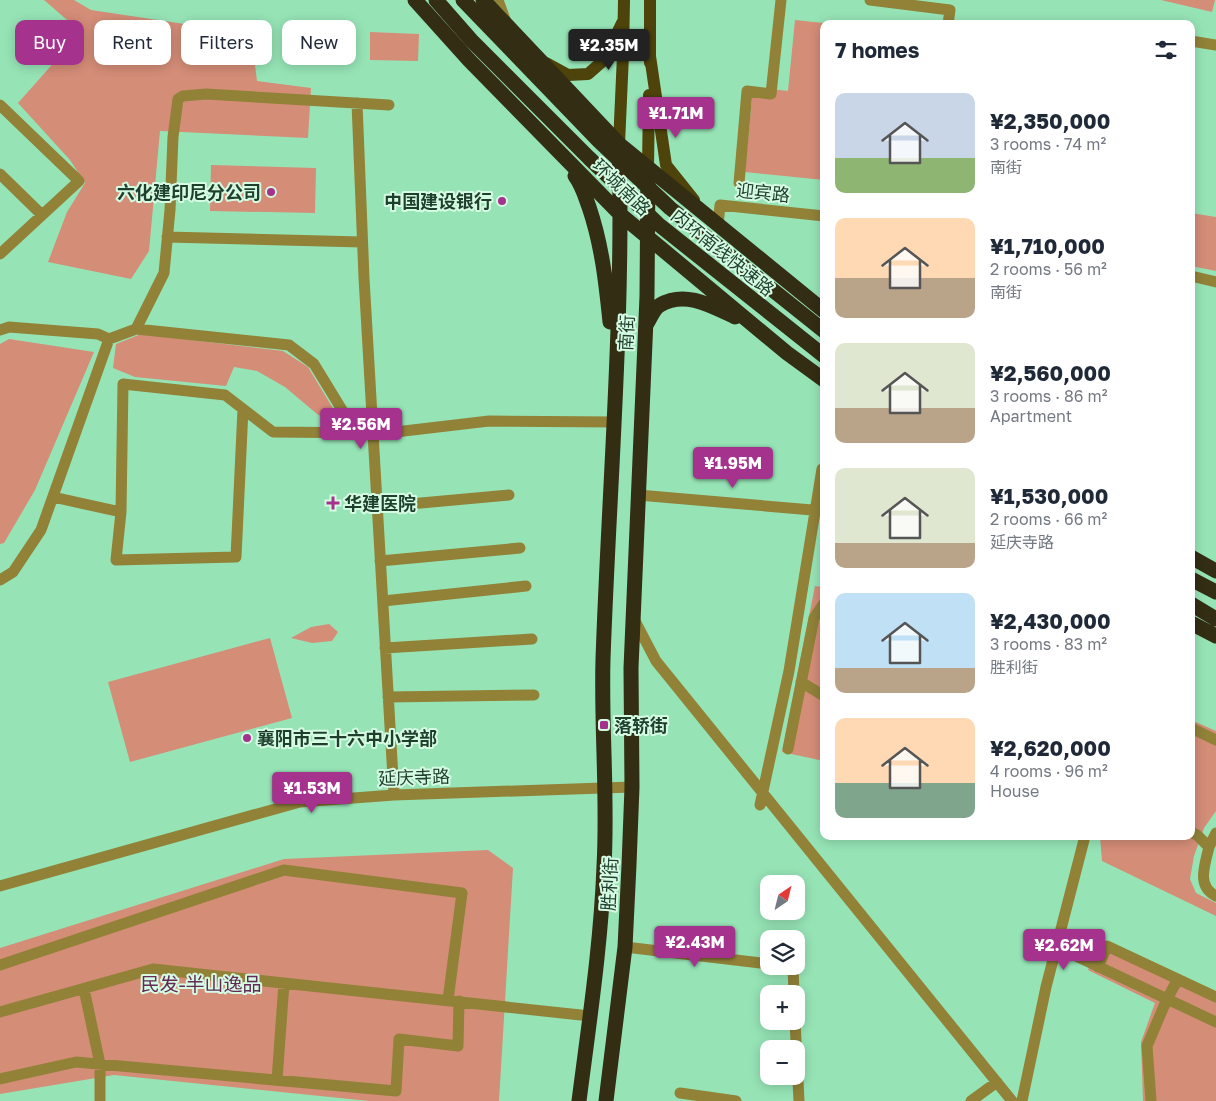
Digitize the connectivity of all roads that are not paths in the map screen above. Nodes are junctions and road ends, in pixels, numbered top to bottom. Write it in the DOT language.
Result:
graph roads {
  1 [pos="415,0"];
  2 [pos="436,0"];
  3 [pos="463,0"];
  4 [pos="483,0"];
  5 [pos="498,0"];
  6 [pos="624,0"];
  7 [pos="650,0"];
  8 [pos="781,0"];
  9 [pos="870,0"];
  10 [pos="949,20"];
  11 [pos="623,21"];
  12 [pos="506,24"];
  13 [pos="1195,41"];
  14 [pos="1216,45"];
  15 [pos="650,56"];
  16 [pos="538,58"];
  17 [pos="357,103"];
  18 [pos="0,105"];
  19 [pos="388,105"];
  20 [pos="527,119"];
  21 [pos="619,144"];
  22 [pos="648,168"];
  23 [pos="0,174"];
  24 [pos="738,183"];
  25 [pos="42,215"];
  26 [pos="621,215"];
  27 [pos="820,216"];
  28 [pos="714,222"];
  29 [pos="167,237"];
  30 [pos="648,237"];
  31 [pos="362,242"];
  32 [pos="1,252"];
  33 [pos="1195,277"];
  34 [pos="1216,282"];
  35 [pos="820,308"];
  36 [pos="0,319"];
  37 [pos="646,326"];
  38 [pos="756,327"];
  39 [pos="820,328"];
  40 [pos="4,329"];
  41 [pos="136,329"];
  42 [pos="109,339"];
  43 [pos="820,353"];
  44 [pos="616,377"];
  45 [pos="820,377"];
  46 [pos="243,409"];
  47 [pos="615,422"];
  48 [pos="373,432"];
  49 [pos="509,495"];
  50 [pos="638,495"];
  51 [pos="820,496"];
  52 [pos="53,497"];
  53 [pos="377,507"];
  54 [pos="819,510"];
  55 [pos="121,512"];
  56 [pos="520,548"];
  57 [pos="1195,559"];
  58 [pos="380,561"];
  59 [pos="1216,571"];
  60 [pos="0,580"];
  61 [pos="1195,581"];
  62 [pos="526,586"];
  63 [pos="1216,592"];
  64 [pos="383,601"];
  65 [pos="1195,606"];
  66 [pos="820,609"];
  67 [pos="633,617"];
  68 [pos="1216,619"];
  69 [pos="1195,625"];
  70 [pos="1216,636"];
  71 [pos="532,639"];
  72 [pos="385,648"];
  73 [pos="631,668"];
  74 [pos="801,682"];
  75 [pos="820,694"];
  76 [pos="534,695"];
  77 [pos="388,697"];
  78 [pos="1195,730"];
  79 [pos="1216,740"];
  80 [pos="788,749"];
  81 [pos="632,787"];
  82 [pos="606,788"];
  83 [pos="762,792"];
  84 [pos="394,795"];
  85 [pos="760,805"];
  86 [pos="1195,834"];
  87 [pos="1216,834"];
  88 [pos="1084,840"];
  89 [pos="1209,847"];
  90 [pos="0,886"];
  91 [pos="1216,896"];
  92 [pos="625,947"];
  93 [pos="1057,947"];
  94 [pos="760,963"];
  95 [pos="0,965"];
  96 [pos="1098,967"];
  97 [pos="1178,979"];
  98 [pos="284,983"];
  99 [pos="84,989"];
  100 [pos="1216,997"];
  101 [pos="1167,999"];
  102 [pos="453,1001"];
  103 [pos="0,1012"];
  104 [pos="590,1016"];
  105 [pos="1216,1022"];
  106 [pos="795,1030"];
  107 [pos="100,1064"];
  108 [pos="0,1079"];
  109 [pos="277,1080"];
  110 [pos="997,1082"];
  111 [pos="680,1094"];
  112 [pos="100,1101"];
  113 [pos="579,1101"];
  114 [pos="606,1101"];
  115 [pos="736,1101"];
  116 [pos="799,1101"];
  117 [pos="971,1101"];
  118 [pos="1012,1101"];
  119 [pos="1022,1101"];
  120 [pos="1151,1101"];
  1 -- 20 [label="highway, 环城南路"];
  2 -- 43 [label="highway, 内环南线快速路, bridge"];
  3 -- 39 [label="highway, 内环南线快速路, bridge"];
  4 -- 12 [label="highway, 环城南路"];
  5 -- 12 [label="street"];
  6 -- 11 [label="main road, 南街"];
  7 -- 15 [label="main road, 南街"];
  8 -- 24 [label="street"];
  9 -- 10 [label="street"];
  11 -- 16 [label="main road"];
  11 -- 21 [label="main road, 南街"];
  12 -- 16 [label="highway, 环城南路"];
  13 -- 14 [label="street"];
  15 -- 22 [label="main road, 南街"];
  15 -- 28 [label="main road"];
  16 -- 21 [label="highway, 环城南路"];
  17 -- 19 [label="street"];
  17 -- 29 [label="street"];
  17 -- 31 [label="street"];
  18 -- 25 [label="street"];
  20 -- 26 [label="highway, 环城南路"];
  20 -- 44 [label="highway"];
  21 -- 22 [label="highway, 环城南路"];
  21 -- 26 [label="highway, 南街"];
  22 -- 28 [label="highway, 环城南路"];
  22 -- 30 [label="highway, 南街"];
  23 -- 25 [label="street"];
  25 -- 32 [label="street"];
  26 -- 30 [label="highway, 环城南路"];
  26 -- 44 [label="highway, 南街"];
  27 -- 28 [label="street, 迎宾路"];
  28 -- 35 [label="highway, 环城南路"];
  29 -- 31 [label="street"];
  29 -- 41 [label="street"];
  30 -- 37 [label="highway, 南街"];
  30 -- 38 [label="highway, 环城南路"];
  31 -- 48 [label="street"];
  33 -- 34 [label="street"];
  36 -- 40 [label="street"];
  37 -- 38 [label="highway"];
  37 -- 50 [label="highway, 南街"];
  38 -- 45 [label="highway, 环城南路"];
  40 -- 42 [label="street"];
  41 -- 42 [label="street"];
  41 -- 48 [label="street"];
  42 -- 52 [label="street"];
  44 -- 47 [label="highway, 南街"];
  46 -- 48 [label="street"];
  46 -- 55 [label="street"];
  46 -- 55 [label="street"];
  47 -- 48 [label="street"];
  47 -- 82 [label="highway, 南街"];
  48 -- 53 [label="street"];
  49 -- 53 [label="street"];
  50 -- 54 [label="street"];
  50 -- 67 [label="highway, 南街"];
  51 -- 54 [label="street"];
  52 -- 55 [label="street"];
  52 -- 60 [label="street"];
  53 -- 58 [label="street"];
  54 -- 83 [label="street"];
  56 -- 58 [label="street"];
  57 -- 59 [label="highway"];
  58 -- 64 [label="street"];
  61 -- 63 [label="highway"];
  62 -- 64 [label="street"];
  64 -- 72 [label="street"];
  65 -- 68 [label="highway"];
  66 -- 74 [label="street"];
  67 -- 73 [label="highway, 南街"];
  67 -- 83 [label="street"];
  69 -- 70 [label="highway"];
  71 -- 72 [label="street"];
  72 -- 77 [label="street"];
  73 -- 81 [label="highway, 胜利街"];
  74 -- 75 [label="street"];
  74 -- 80 [label="street"];
  76 -- 77 [label="street"];
  77 -- 84 [label="street"];
  78 -- 79 [label="street"];
  81 -- 82 [label="street, 延庆寺路"];
  81 -- 92 [label="highway, 胜利街"];
  82 -- 84 [label="street, 延庆寺路"];
  82 -- 104 [label="highway, 南街"];
  83 -- 85 [label="street"];
  83 -- 110 [label="street"];
  84 -- 90 [label="street, 延庆寺路"];
  86 -- 89 [label="street"];
  87 -- 89 [label="street"];
  88 -- 93 [label="street"];
  89 -- 91 [label="street"];
  92 -- 94 [label="street"];
  92 -- 114 [label="highway, 胜利街"];
  93 -- 96 [label="street"];
  93 -- 119 [label="street"];
  95 -- 102 [label="street"];
  96 -- 97 [label="street"];
  96 -- 101 [label="street"];
  97 -- 100 [label="street"];
  97 -- 101 [label="street"];
  98 -- 99 [label="street"];
  98 -- 102 [label="street"];
  98 -- 109 [label="street"];
  99 -- 103 [label="street"];
  99 -- 107 [label="street"];
  101 -- 105 [label="street"];
  101 -- 120 [label="street"];
  102 -- 104 [label="street"];
  102 -- 109 [label="street"];
  104 -- 113 [label="highway, 南街"];
  106 -- 116 [label="street"];
  107 -- 108 [label="street"];
  107 -- 109 [label="street"];
  107 -- 112 [label="street"];
  110 -- 117 [label="street"];
  110 -- 118 [label="street"];
  111 -- 115 [label="street"];
}
